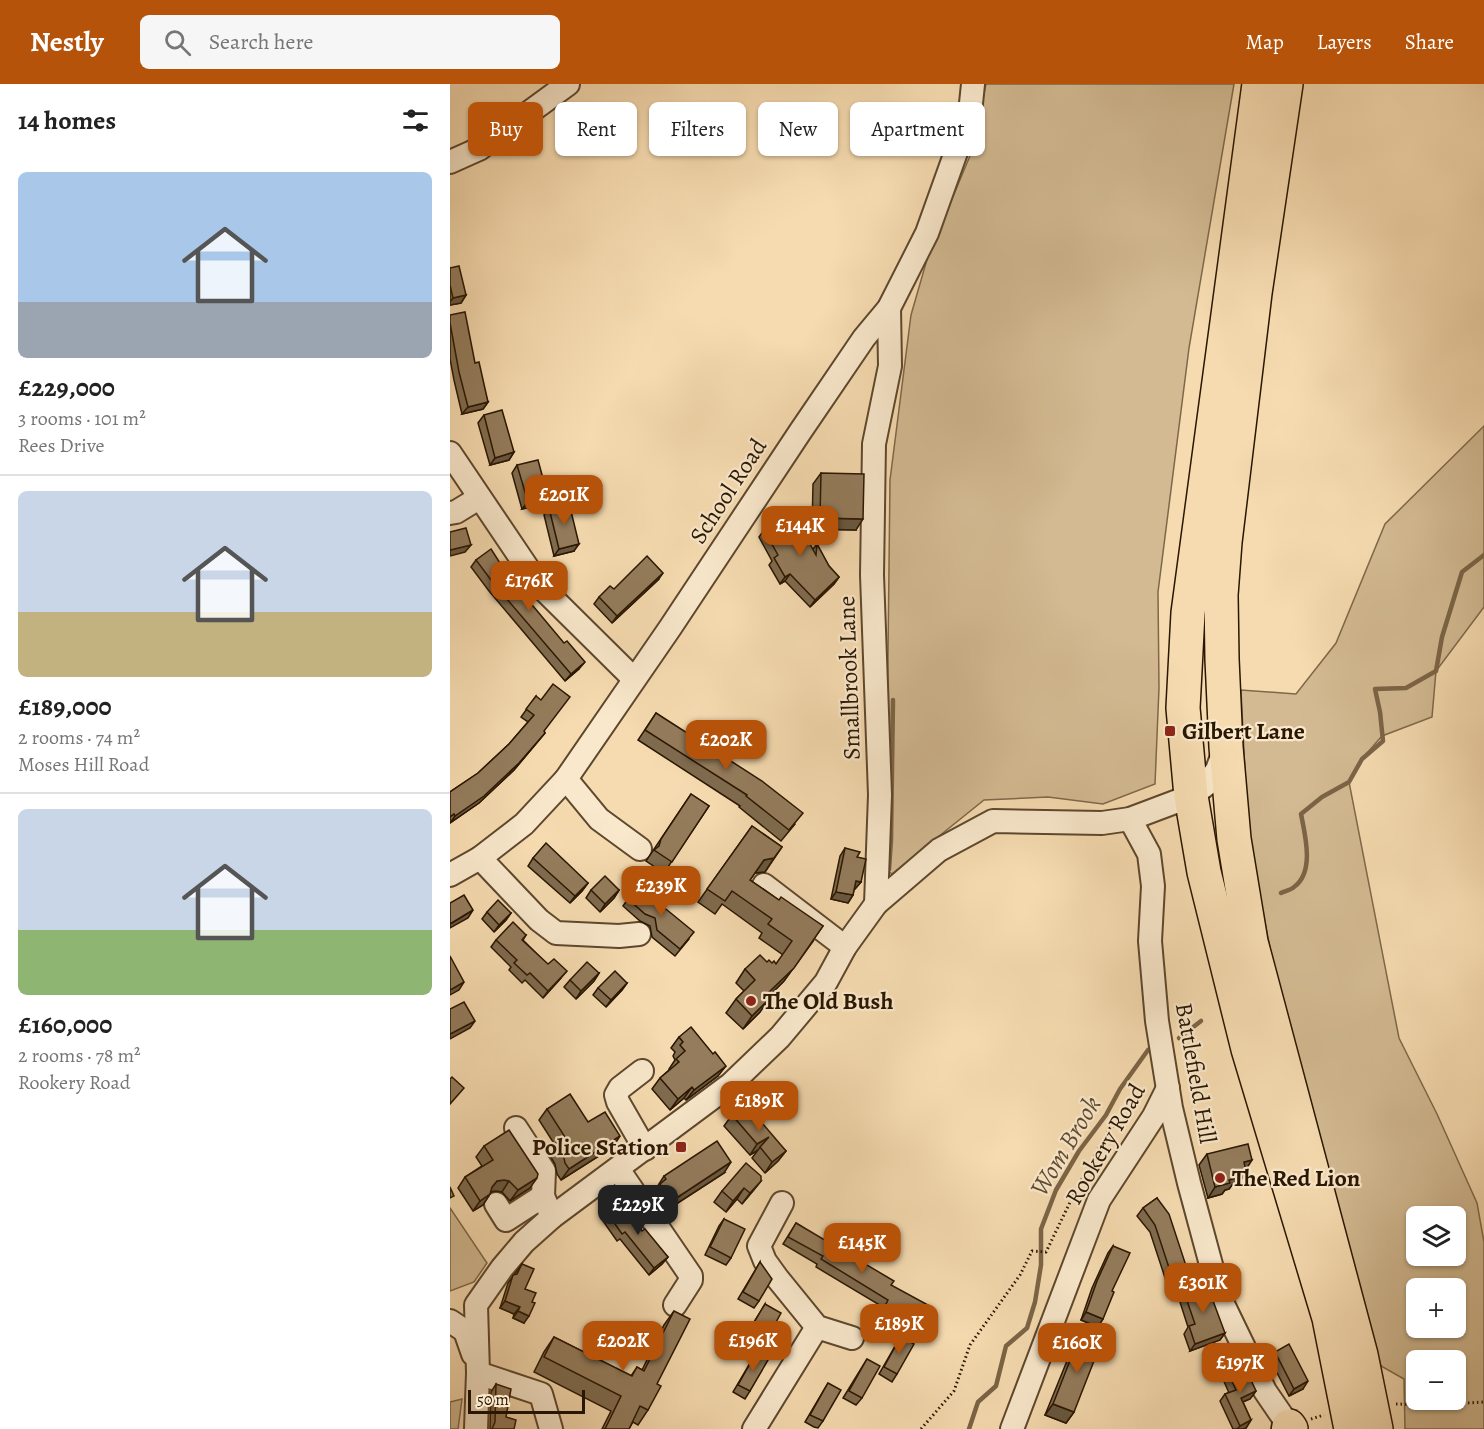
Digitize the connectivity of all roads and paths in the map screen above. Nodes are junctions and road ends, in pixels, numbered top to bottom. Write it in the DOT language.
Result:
graph roads {
  1 [pos="568,84"];
  2 [pos="973,84"];
  3 [pos="1259,84"];
  4 [pos="1286,84"];
  5 [pos="450,162"];
  6 [pos="889,308"];
  7 [pos="450,453"];
  8 [pos="479,498"];
  9 [pos="450,513"];
  10 [pos="634,679"];
  11 [pos="1226,747"];
  12 [pos="566,779"];
  13 [pos="1191,796"];
  14 [pos="1130,819"];
  15 [pos="640,849"];
  16 [pos="480,858"];
  17 [pos="450,875"];
  18 [pos="764,885"];
  19 [pos="876,904"];
  20 [pos="627,942"];
  21 [pos="845,947"];
  22 [pos="642,1071"];
  23 [pos="1168,1088"];
  24 [pos="516,1128"];
  25 [pos="645,1149"];
  26 [pos="618,1169"];
  27 [pos="1117,1172"];
  28 [pos="543,1196"];
  29 [pos="782,1203"];
  30 [pos="496,1204"];
  31 [pos="552,1217"];
  32 [pos="476,1305"];
  33 [pos="675,1305"];
  34 [pos="450,1308"];
  35 [pos="450,1322"];
  36 [pos="817,1327"];
  37 [pos="852,1338"];
  38 [pos="478,1370"];
  39 [pos="1484,1402"];
  40 [pos="1362,1418"];
  41 [pos="1288,1428"];
  42 [pos="476,1429"];
  43 [pos="551,1429"];
  44 [pos="754,1429"];
  45 [pos="921,1429"];
  46 [pos="1012,1429"];
  1 -- 5 [label="street"];
  2 -- 6 [label="street, School Road"];
  3 -- 13 [label="highway"];
  4 -- 11 [label="highway"];
  6 -- 10 [label="street, School Road"];
  6 -- 19 [label="street, Smallbrook Lane"];
  7 -- 8 [label="street"];
  8 -- 9 [label="street"];
  8 -- 10 [label="street"];
  10 -- 12 [label="street, School Road"];
  11 -- 13 [label="street"];
  11 -- 40 [label="highway"];
  12 -- 15 [label="street"];
  12 -- 16 [label="street, School Road"];
  13 -- 14 [label="street"];
  13 -- 40 [label="highway"];
  14 -- 19 [label="street"];
  14 -- 23 [label="street, Battlefield Hill"];
  16 -- 17 [label="street, School Road"];
  16 -- 20 [label="street"];
  18 -- 21 [label="street"];
  19 -- 21 [label="street"];
  21 -- 25 [label="street"];
  22 -- 25 [label="street"];
  23 -- 27 [label="street, Rookery Road"];
  23 -- 41 [label="street, Battlefield Hill"];
  24 -- 28 [label="street"];
  25 -- 26 [label="street"];
  26 -- 31 [label="street"];
  26 -- 33 [label="street"];
  27 -- 45 [label="path"];
  27 -- 46 [label="street, Rookery Road"];
  28 -- 30 [label="street"];
  28 -- 31 [label="street"];
  29 -- 36 [label="street"];
  31 -- 32 [label="street"];
  32 -- 34 [label="street"];
  32 -- 38 [label="street"];
  35 -- 38 [label="street"];
  36 -- 37 [label="street"];
  36 -- 44 [label="street"];
  38 -- 42 [label="street"];
  38 -- 43 [label="street"];
  39 -- 40 [label="path"];
  40 -- 41 [label="path"];
}
